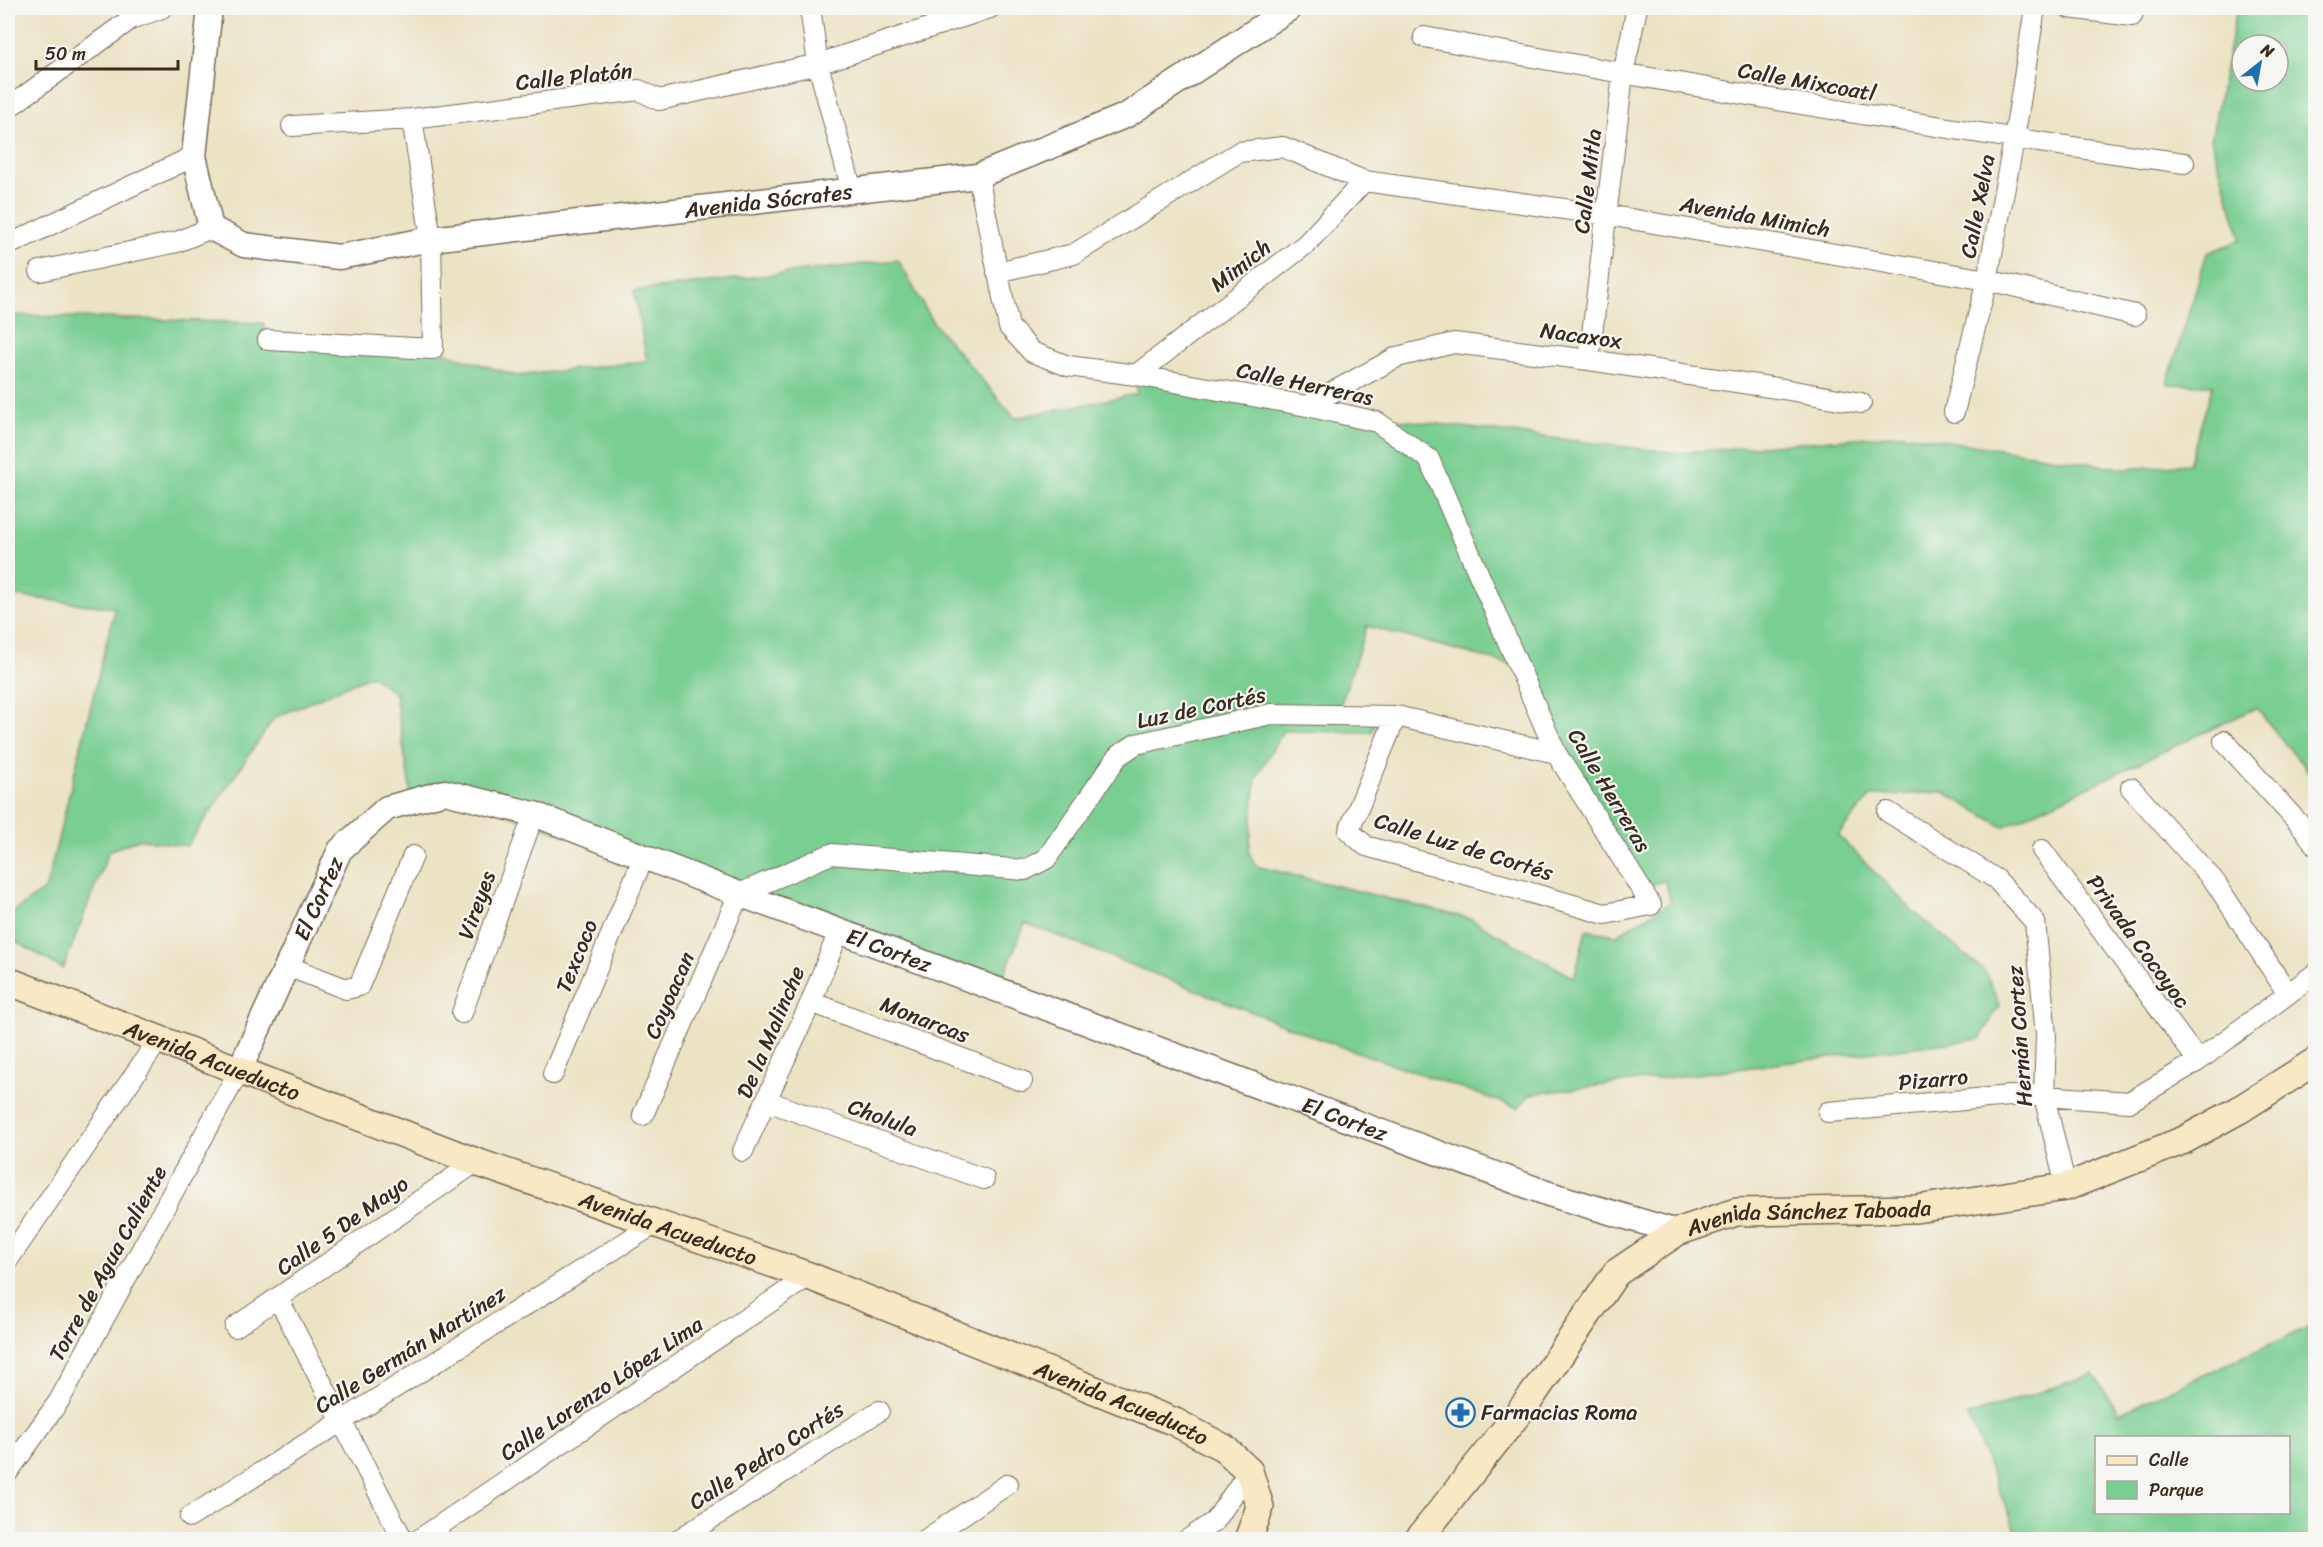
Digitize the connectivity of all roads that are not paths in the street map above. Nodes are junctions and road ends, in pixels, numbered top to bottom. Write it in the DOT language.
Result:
graph roads {
  1 [pos="162,8"];
  2 [pos="210,8"];
  3 [pos="810,8"];
  4 [pos="990,8"];
  5 [pos="1290,8"];
  6 [pos="1637,8"];
  7 [pos="2035,8"];
  8 [pos="2069,8"];
  9 [pos="959,13"];
  10 [pos="2132,16"];
  11 [pos="1424,37"];
  12 [pos="818,64"];
  13 [pos="1623,74"];
  14 [pos="8,108"];
  15 [pos="412,119"];
  16 [pos="292,126"];
  17 [pos="2014,140"];
  18 [pos="194,156"];
  19 [pos="2184,163"];
  20 [pos="978,176"];
  21 [pos="1364,182"];
  22 [pos="852,191"];
  23 [pos="1607,215"];
  24 [pos="211,228"];
  25 [pos="431,240"];
  26 [pos="8,245"];
  27 [pos="40,271"];
  28 [pos="998,272"];
  29 [pos="1987,280"];
  30 [pos="2134,315"];
  31 [pos="268,340"];
  32 [pos="1589,360"];
  33 [pos="1136,375"];
  34 [pos="1861,403"];
  35 [pos="1307,406"];
  36 [pos="1954,412"];
  37 [pos="1396,716"];
  38 [pos="2224,741"];
  39 [pos="1556,753"];
  40 [pos="2131,788"];
  41 [pos="1888,812"];
  42 [pos="534,814"];
  43 [pos="2316,846"];
  44 [pos="2042,850"];
  45 [pos="413,856"];
  46 [pos="644,856"];
  47 [pos="739,894"];
  48 [pos="1651,905"];
  49 [pos="839,931"];
  50 [pos="287,966"];
  51 [pos="2316,973"];
  52 [pos="8,981"];
  53 [pos="2288,994"];
  54 [pos="810,1002"];
  55 [pos="462,1013"];
  56 [pos="159,1039"];
  57 [pos="2199,1061"];
  58 [pos="2316,1061"];
  59 [pos="239,1071"];
  60 [pos="553,1074"];
  61 [pos="1022,1082"];
  62 [pos="2044,1096"];
  63 [pos="767,1101"];
  64 [pos="1828,1112"];
  65 [pos="643,1115"];
  66 [pos="743,1151"];
  67 [pos="476,1162"];
  68 [pos="984,1179"];
  69 [pos="2066,1187"];
  70 [pos="656,1223"];
  71 [pos="1677,1232"];
  72 [pos="11,1249"];
  73 [pos="810,1276"];
  74 [pos="278,1298"];
  75 [pos="235,1327"];
  76 [pos="879,1411"];
  77 [pos="342,1420"];
  78 [pos="8,1472"];
  79 [pos="1249,1472"];
  80 [pos="1008,1484"];
  81 [pos="190,1517"];
  82 [pos="403,1539"];
  83 [pos="418,1539"];
  84 [pos="678,1539"];
  85 [pos="925,1539"];
  86 [pos="1187,1539"];
  87 [pos="1248,1539"];
  88 [pos="1418,1539"];
  1 -- 14 [label="street"];
  2 -- 18 [label="street"];
  3 -- 12 [label="street"];
  4 -- 9 [label="street, Calle Platón"];
  5 -- 20 [label="street, Avenida Sócrates"];
  6 -- 13 [label="street, Calle Mitla"];
  7 -- 17 [label="street, Calle Xelva"];
  8 -- 10 [label="street"];
  9 -- 12 [label="street, Calle Platón"];
  11 -- 13 [label="street, Calle Mixcoatl"];
  12 -- 15 [label="street, Calle Platón"];
  12 -- 22 [label="street"];
  13 -- 17 [label="street, Calle Mixcoatl"];
  13 -- 23 [label="street, Calle Mitla"];
  15 -- 16 [label="street, Calle Platón"];
  15 -- 25 [label="street"];
  17 -- 19 [label="street, Calle Mixcoatl"];
  17 -- 29 [label="street, Calle Xelva"];
  18 -- 24 [label="street"];
  18 -- 26 [label="street"];
  20 -- 22 [label="street, Avenida Sócrates"];
  20 -- 28 [label="street, Calle Herreras"];
  21 -- 23 [label="street, Avenida Mimich"];
  21 -- 28 [label="street, Avenida Mimich"];
  21 -- 33 [label="street, Mimich"];
  22 -- 25 [label="street, Avenida Sócrates"];
  23 -- 29 [label="street, Avenida Mimich"];
  23 -- 32 [label="street, Calle Mitla"];
  24 -- 25 [label="street, Avenida Sócrates"];
  24 -- 27 [label="street"];
  25 -- 31 [label="street"];
  28 -- 33 [label="street, Calle Herreras"];
  29 -- 30 [label="street, Avenida Mimich"];
  29 -- 36 [label="street, Calle Xelva"];
  32 -- 34 [label="street, Nacaxox"];
  32 -- 35 [label="street, Nacaxox"];
  33 -- 35 [label="street, Calle Herreras"];
  35 -- 39 [label="street, Calle Herreras"];
  37 -- 39 [label="street, Luz de Cortés"];
  37 -- 47 [label="street, Luz de Cortés"];
  37 -- 48 [label="street, Calle Luz de Cortés"];
  38 -- 43 [label="street"];
  39 -- 48 [label="street, Calle Herreras"];
  40 -- 53 [label="street"];
  41 -- 62 [label="street, Hernán Cortez"];
  42 -- 46 [label="street, El Cortez"];
  42 -- 50 [label="street, El Cortez"];
  42 -- 55 [label="street, Vireyes"];
  44 -- 57 [label="street, Privada Cocoyoc"];
  45 -- 50 [label="street"];
  46 -- 47 [label="street, El Cortez"];
  46 -- 60 [label="street, Texcoco"];
  47 -- 49 [label="street, El Cortez"];
  47 -- 65 [label="street, Coyoacan"];
  49 -- 54 [label="street, De la Malinche"];
  49 -- 71 [label="street, El Cortez"];
  50 -- 59 [label="street, El Cortez"];
  51 -- 53 [label="street, Pizarro"];
  52 -- 56 [label="main road, Avenida Acueducto"];
  53 -- 57 [label="street, Pizarro"];
  54 -- 61 [label="street, Monarcas"];
  54 -- 63 [label="street, De la Malinche"];
  56 -- 59 [label="main road, Avenida Acueducto"];
  56 -- 72 [label="street"];
  57 -- 62 [label="street, Pizarro"];
  58 -- 69 [label="main road, Avenida Sánchez Taboada"];
  59 -- 67 [label="main road, Avenida Acueducto"];
  59 -- 78 [label="street, Torre de Agua Caliente"];
  62 -- 64 [label="street, Pizarro"];
  62 -- 69 [label="street, Hernán Cortez"];
  63 -- 66 [label="street, De la Malinche"];
  63 -- 68 [label="street, Cholula"];
  67 -- 70 [label="main road, Avenida Acueducto"];
  67 -- 74 [label="street, Calle 5 De Mayo"];
  69 -- 71 [label="main road, Avenida Sánchez Taboada"];
  70 -- 73 [label="main road, Avenida Acueducto"];
  70 -- 77 [label="street, Calle Germán Martínez"];
  71 -- 88 [label="main road, Avenida Sánchez Taboada"];
  73 -- 79 [label="main road, Avenida Acueducto"];
  73 -- 83 [label="street, Calle Lorenzo López Lima"];
  74 -- 75 [label="street, Calle 5 De Mayo"];
  74 -- 77 [label="street"];
  76 -- 84 [label="street, Calle Pedro Cortés"];
  77 -- 81 [label="street, Calle Germán Martínez"];
  77 -- 82 [label="street"];
  79 -- 86 [label="street"];
  79 -- 87 [label="main road, Avenida Acueducto"];
  80 -- 85 [label="street"];
}
